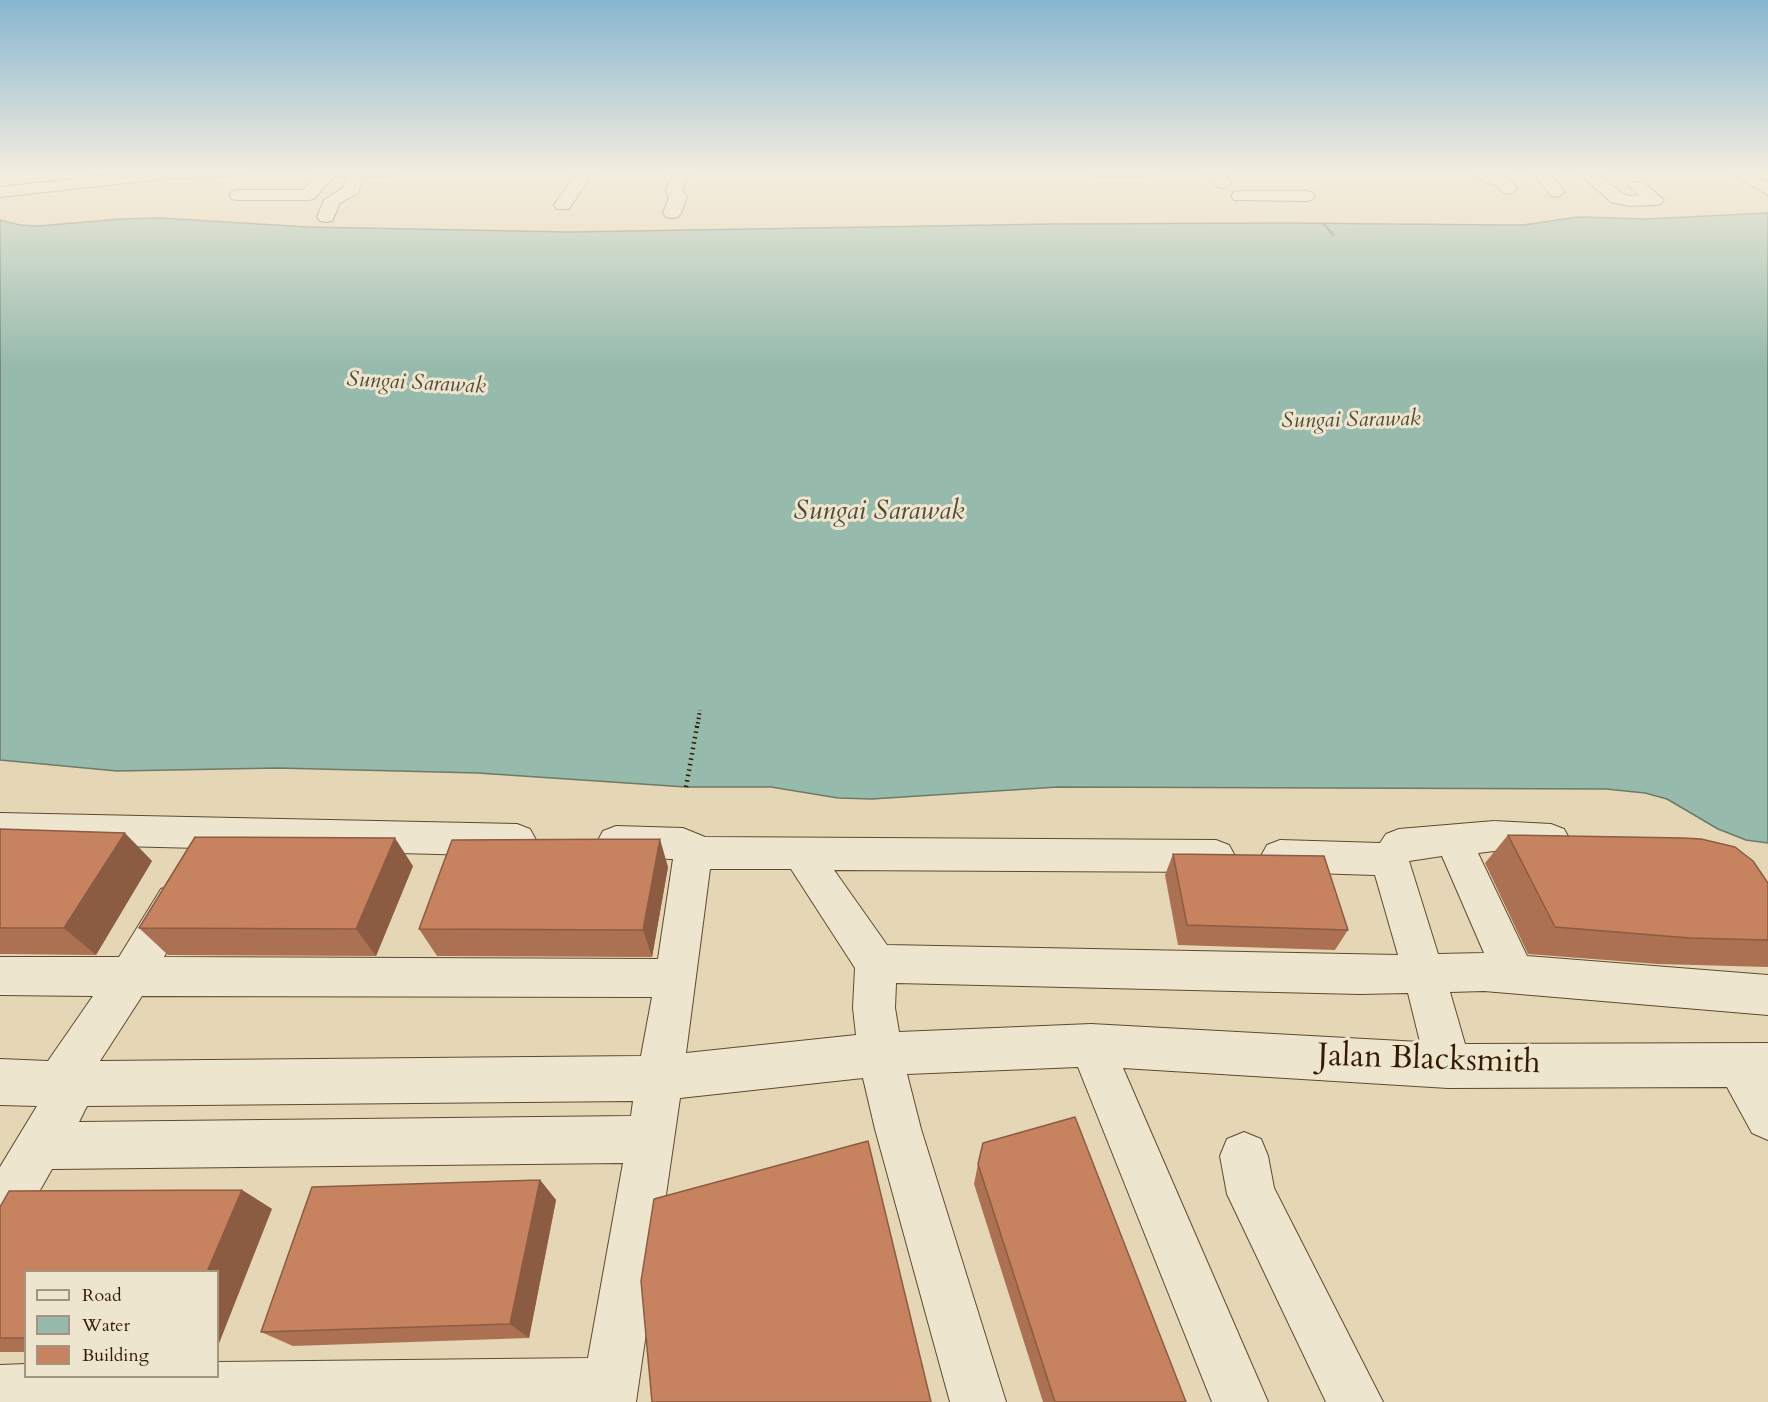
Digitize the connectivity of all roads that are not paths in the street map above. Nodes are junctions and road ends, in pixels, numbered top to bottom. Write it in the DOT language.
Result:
graph roads {
  1 [pos="0,828"];
  2 [pos="1454,840"];
  3 [pos="1589,843"];
  4 [pos="693,853"];
  5 [pos="802,855"];
  6 [pos="201,858"];
  7 [pos="1390,859"];
  8 [pos="876,964"];
  9 [pos="1423,972"];
  10 [pos="1514,973"];
  11 [pos="0,976"];
  12 [pos="131,976"];
  13 [pos="676,978"];
  14 [pos="1768,995"];
  15 [pos="1091,1045"];
  16 [pos="880,1054"];
  17 [pos="1754,1064"];
  18 [pos="1448,1066"];
  19 [pos="659,1078"];
  20 [pos="30,1089"];
  21 [pos="1768,1117"];
  22 [pos="649,1139"];
  23 [pos="39,1146"];
  24 [pos="1244,1156"];
  25 [pos="0,1214"];
  26 [pos="0,1392"];
  27 [pos="609,1393"];
  28 [pos="978,1402"];
  29 [pos="1240,1402"];
  30 [pos="1355,1402"];
  1 -- 6 [label="street"];
  2 -- 3 [label="street"];
  2 -- 7 [label="street"];
  2 -- 10 [label="street"];
  4 -- 5 [label="street"];
  4 -- 6 [label="street"];
  4 -- 13 [label="street"];
  5 -- 7 [label="street"];
  5 -- 8 [label="street"];
  6 -- 12 [label="street"];
  7 -- 9 [label="street"];
  8 -- 9 [label="street"];
  8 -- 16 [label="street"];
  9 -- 10 [label="street"];
  9 -- 18 [label="street"];
  10 -- 14 [label="street"];
  11 -- 12 [label="street"];
  12 -- 13 [label="street"];
  12 -- 20 [label="street"];
  13 -- 19 [label="street"];
  15 -- 16 [label="street, Jalan Blacksmith"];
  15 -- 18 [label="street, Jalan Blacksmith"];
  15 -- 29 [label="street"];
  16 -- 19 [label="street, Jalan Blacksmith"];
  16 -- 28 [label="street"];
  17 -- 18 [label="street, Jalan Blacksmith"];
  17 -- 21 [label="street"];
  19 -- 20 [label="street, Jalan Blacksmith"];
  19 -- 22 [label="street"];
  20 -- 23 [label="street"];
  22 -- 23 [label="street"];
  22 -- 27 [label="street"];
  23 -- 25 [label="street"];
  24 -- 30 [label="street"];
  26 -- 27 [label="street"];
}
